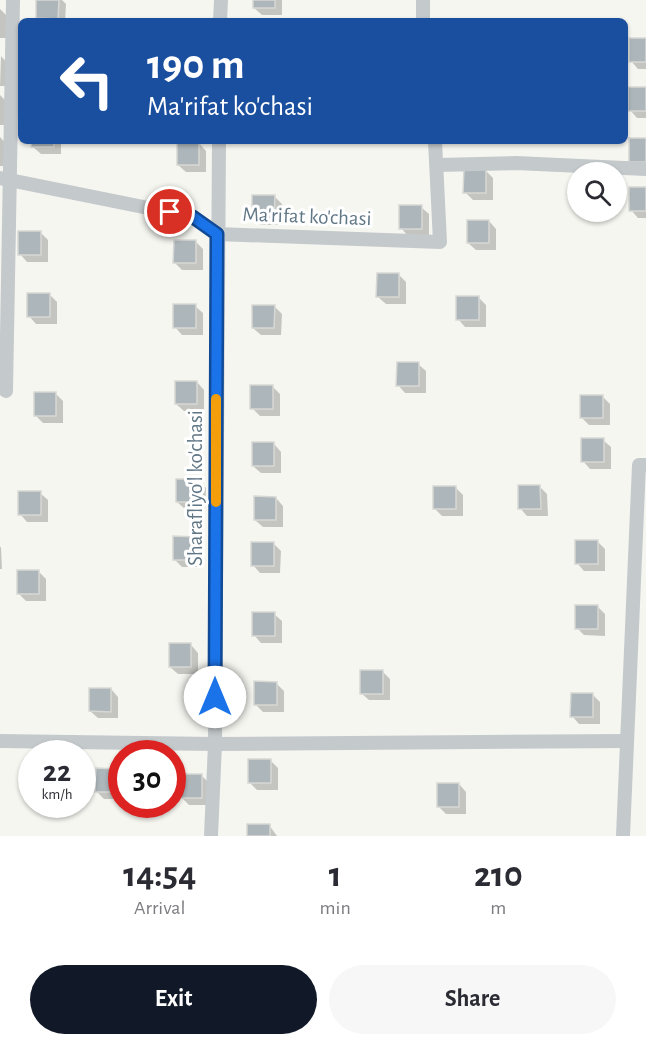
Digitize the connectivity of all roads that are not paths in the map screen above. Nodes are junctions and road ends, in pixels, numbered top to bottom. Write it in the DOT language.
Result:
graph roads {
  1 [pos="13,0"];
  2 [pos="221,0"];
  3 [pos="423,0"];
  4 [pos="220,18"];
  5 [pos="423,18"];
  6 [pos="219,144"];
  7 [pos="435,144"];
  8 [pos="438,165"];
  9 [pos="646,169"];
  10 [pos="4,179"];
  11 [pos="217,234"];
  12 [pos="6,391"];
  13 [pos="646,465"];
  14 [pos="0,741"];
  15 [pos="626,741"];
  16 [pos="215,744"];
  17 [pos="211,836"];
  18 [pos="623,836"];
  1 -- 10 [label="street"];
  2 -- 4 [label="street"];
  3 -- 5 [label="street"];
  6 -- 11 [label="street, Sharafliyo'l ko'chasi"];
  7 -- 8 [label="street, Ma'rifat ko'chasi"];
  8 -- 9 [label="street"];
  8 -- 11 [label="street, Ma'rifat ko'chasi"];
  10 -- 11 [label="street, Ma'rifat ko'chasi"];
  10 -- 12 [label="street"];
  11 -- 16 [label="street, Sharafliyo'l ko'chasi"];
  13 -- 15 [label="street"];
  14 -- 16 [label="street"];
  15 -- 16 [label="street"];
  15 -- 18 [label="street"];
  16 -- 17 [label="street, Sharafliyo'l ko'chasi"];
}
